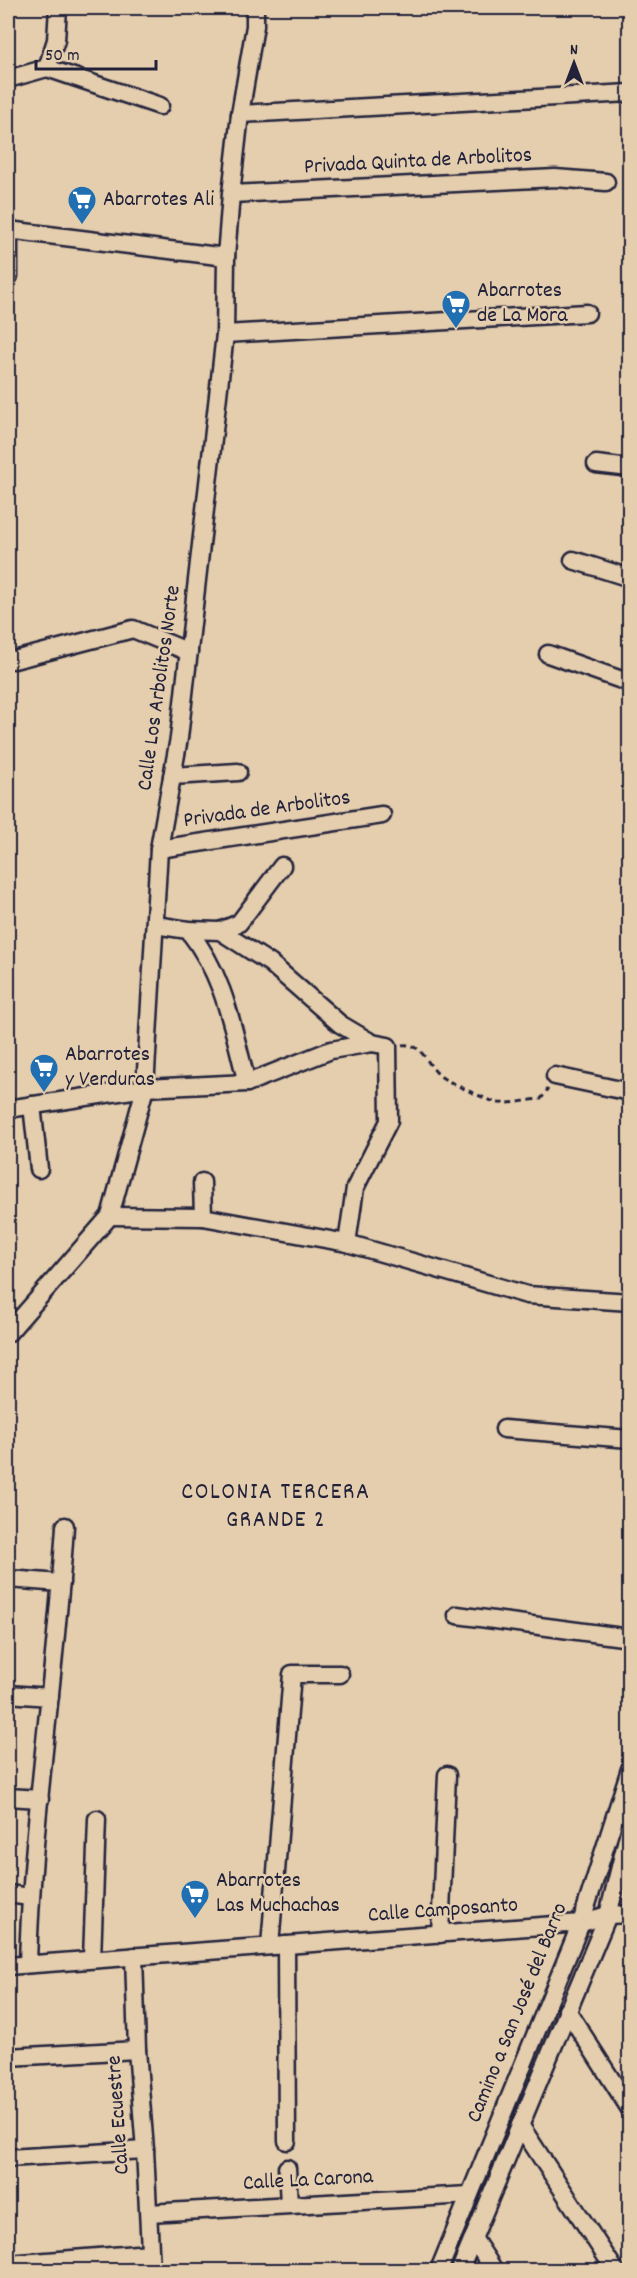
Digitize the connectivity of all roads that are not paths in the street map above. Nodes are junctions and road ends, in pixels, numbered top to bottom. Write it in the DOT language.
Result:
graph roads {
  1 [pos="58,8"];
  2 [pos="255,8"];
  3 [pos="46,68"];
  4 [pos="8,79"];
  5 [pos="630,93"];
  6 [pos="160,106"];
  7 [pos="240,114"];
  8 [pos="606,182"];
  9 [pos="231,194"];
  10 [pos="8,230"];
  11 [pos="226,257"];
  12 [pos="9,276"];
  13 [pos="587,313"];
  14 [pos="225,334"];
  15 [pos="596,464"];
  16 [pos="627,469"];
  17 [pos="573,561"];
  18 [pos="630,578"];
  19 [pos="189,652"];
  20 [pos="548,654"];
  21 [pos="8,659"];
  22 [pos="630,683"];
  23 [pos="238,772"];
  24 [pos="172,776"];
  25 [pos="382,815"];
  26 [pos="159,849"];
  27 [pos="282,866"];
  28 [pos="155,925"];
  29 [pos="188,930"];
  30 [pos="220,931"];
  31 [pos="380,1045"];
  32 [pos="555,1076"];
  33 [pos="247,1083"];
  34 [pos="145,1088"];
  35 [pos="630,1092"];
  36 [pos="32,1106"];
  37 [pos="8,1109"];
  38 [pos="39,1168"];
  39 [pos="202,1182"];
  40 [pos="110,1216"];
  41 [pos="203,1217"];
  42 [pos="347,1243"];
  43 [pos="630,1302"];
  44 [pos="8,1333"];
  45 [pos="504,1429"];
  46 [pos="630,1439"];
  47 [pos="65,1526"];
  48 [pos="8,1580"];
  49 [pos="61,1582"];
  50 [pos="457,1615"];
  51 [pos="630,1638"];
  52 [pos="340,1674"];
  53 [pos="8,1694"];
  54 [pos="50,1697"];
  55 [pos="630,1769"];
  56 [pos="447,1775"];
  57 [pos="8,1797"];
  58 [pos="40,1799"];
  59 [pos="97,1819"];
  60 [pos="630,1827"];
  61 [pos="8,1894"];
  62 [pos="30,1897"];
  63 [pos="630,1914"];
  64 [pos="608,1915"];
  65 [pos="581,1923"];
  66 [pos="440,1934"];
  67 [pos="278,1946"];
  68 [pos="134,1956"];
  69 [pos="92,1959"];
  70 [pos="28,1964"];
  71 [pos="8,1966"];
  72 [pos="567,2010"];
  73 [pos="137,2050"];
  74 [pos="8,2057"];
  75 [pos="630,2109"];
  76 [pos="520,2125"];
  77 [pos="287,2141"];
  78 [pos="145,2150"];
  79 [pos="8,2158"];
  80 [pos="287,2168"];
  81 [pos="470,2195"];
  82 [pos="288,2204"];
  83 [pos="149,2213"];
  84 [pos="473,2238"];
  85 [pos="150,2253"];
  86 [pos="8,2264"];
  87 [pos="151,2271"];
  88 [pos="439,2271"];
  89 [pos="460,2271"];
  90 [pos="494,2271"];
  91 [pos="615,2271"];
  1 -- 3 [label="street"];
  2 -- 7 [label="street, Calle Los Arbolitos Norte"];
  3 -- 4 [label="street"];
  3 -- 6 [label="street"];
  5 -- 7 [label="street"];
  7 -- 9 [label="street, Calle Los Arbolitos Norte"];
  8 -- 9 [label="street, Privada Quinta de Arbolitos"];
  9 -- 11 [label="street, Calle Los Arbolitos Norte"];
  10 -- 11 [label="street"];
  10 -- 12 [label="street"];
  11 -- 14 [label="street, Calle Los Arbolitos Norte"];
  13 -- 14 [label="street"];
  14 -- 19 [label="street, Calle Los Arbolitos Norte"];
  15 -- 16 [label="street"];
  17 -- 18 [label="street"];
  19 -- 21 [label="street"];
  19 -- 24 [label="street, Calle Los Arbolitos Norte"];
  20 -- 22 [label="street"];
  23 -- 24 [label="street"];
  24 -- 26 [label="street, Calle Los Arbolitos Norte"];
  25 -- 26 [label="street, Privada de Arbolitos"];
  26 -- 28 [label="street, Calle Los Arbolitos Norte"];
  27 -- 30 [label="street"];
  28 -- 29 [label="street"];
  28 -- 34 [label="street, Calle Los Arbolitos Norte"];
  29 -- 30 [label="street"];
  29 -- 33 [label="street"];
  30 -- 31 [label="street"];
  31 -- 33 [label="street"];
  31 -- 42 [label="street"];
  32 -- 35 [label="street"];
  33 -- 34 [label="street"];
  34 -- 36 [label="street"];
  34 -- 40 [label="street, Calle Los Arbolitos Norte"];
  36 -- 37 [label="street"];
  36 -- 38 [label="street"];
  39 -- 41 [label="street"];
  40 -- 41 [label="street"];
  40 -- 44 [label="street, Calle Los Arbolitos Norte"];
  41 -- 42 [label="street"];
  42 -- 43 [label="street"];
  45 -- 46 [label="street"];
  47 -- 49 [label="street"];
  48 -- 49 [label="street"];
  49 -- 54 [label="street"];
  50 -- 51 [label="street"];
  52 -- 67 [label="street"];
  53 -- 54 [label="street"];
  54 -- 58 [label="street"];
  55 -- 65 [label="street, Camino a San José del Barro"];
  56 -- 66 [label="street"];
  57 -- 58 [label="street"];
  58 -- 62 [label="street"];
  59 -- 69 [label="street"];
  60 -- 64 [label="street, Camino a San José del Barro"];
  61 -- 62 [label="street"];
  62 -- 70 [label="street"];
  63 -- 64 [label="street, Calle Camposanto"];
  64 -- 65 [label="street, Calle Camposanto"];
  64 -- 72 [label="street, Camino a San José del Barro"];
  65 -- 66 [label="street, Calle Camposanto"];
  65 -- 81 [label="street, Camino a San José del Barro"];
  66 -- 67 [label="street, Calle Camposanto"];
  67 -- 68 [label="street, Calle Camposanto"];
  67 -- 77 [label="street"];
  68 -- 69 [label="street, Calle Camposanto"];
  68 -- 73 [label="street, Calle Ecuestre"];
  69 -- 70 [label="street, Calle Camposanto"];
  70 -- 71 [label="street, Calle Camposanto"];
  72 -- 75 [label="street"];
  72 -- 76 [label="street, Camino a San José del Barro"];
  73 -- 74 [label="street"];
  73 -- 78 [label="street, Calle Ecuestre"];
  76 -- 84 [label="street, Camino a San José del Barro"];
  76 -- 91 [label="street"];
  78 -- 79 [label="street"];
  78 -- 83 [label="street, Calle Ecuestre"];
  80 -- 82 [label="street"];
  81 -- 82 [label="street, Calle La Carona"];
  81 -- 88 [label="street, Camino a San José del Barro"];
  82 -- 83 [label="street, Calle La Carona"];
  83 -- 85 [label="street, Calle Ecuestre"];
  84 -- 89 [label="street, Camino a San José del Barro"];
  84 -- 90 [label="street"];
  85 -- 86 [label="street"];
  85 -- 87 [label="street, Calle Ecuestre"];
}
